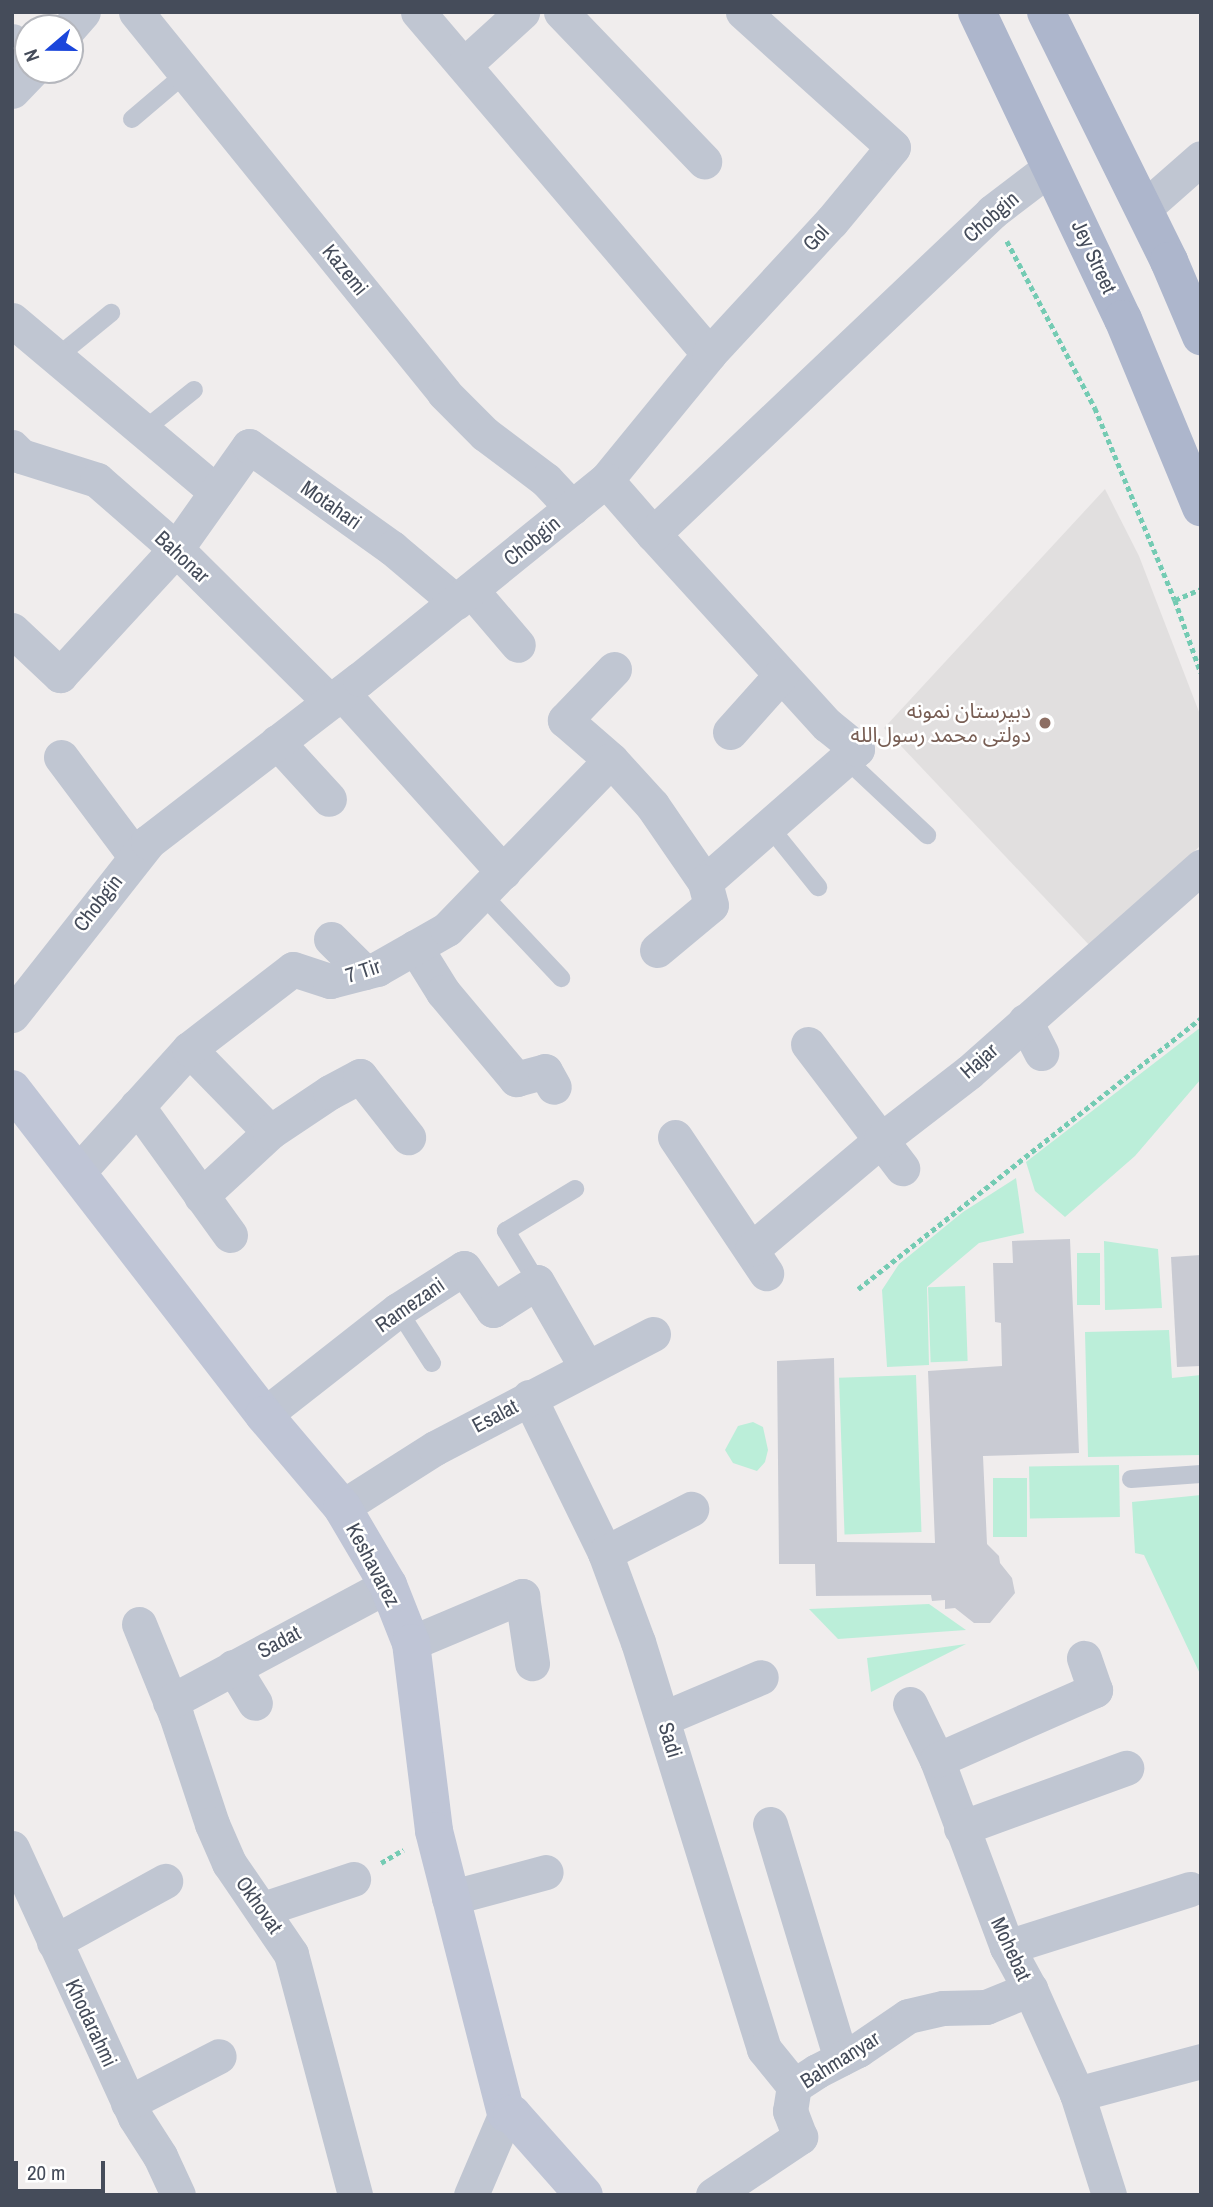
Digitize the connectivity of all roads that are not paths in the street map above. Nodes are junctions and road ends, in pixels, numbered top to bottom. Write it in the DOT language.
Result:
graph roads {
  1 [pos="136,12"];
  2 [pos="418,12"];
  3 [pos="522,12"];
  4 [pos="561,12"];
  5 [pos="743,12"];
  6 [pos="977,12"];
  7 [pos="1046,12"];
  8 [pos="464,65"];
  9 [pos="186,73"];
  10 [pos="132,119"];
  11 [pos="1201,158"];
  12 [pos="704,161"];
  13 [pos="1051,167"];
  14 [pos="1143,209"];
  15 [pos="111,313"];
  16 [pos="12,320"];
  17 [pos="1201,336"];
  18 [pos="709,354"];
  19 [pos="57,357"];
  20 [pos="194,390"];
  21 [pos="144,430"];
  22 [pos="12,447"];
  23 [pos="606,481"];
  24 [pos="216,492"];
  25 [pos="1201,507"];
  26 [pos="572,508"];
  27 [pos="653,534"];
  28 [pos="176,549"];
  29 [pos="463,596"];
  30 [pos="12,630"];
  31 [pos="518,645"];
  32 [pos="614,669"];
  33 [pos="781,676"];
  34 [pos="336,697"];
  35 [pos="730,732"];
  36 [pos="277,743"];
  37 [pos="61,757"];
  38 [pos="611,760"];
  39 [pos="847,760"];
  40 [pos="328,799"];
  41 [pos="768,825"];
  42 [pos="927,835"];
  43 [pos="135,856"];
  44 [pos="1201,867"];
  45 [pos="492,882"];
  46 [pos="705,882"];
  47 [pos="818,887"];
  48 [pos="331,939"];
  49 [pos="415,947"];
  50 [pos="657,950"];
  51 [pos="364,972"];
  52 [pos="561,978"];
  53 [pos="12,1015"];
  54 [pos="1025,1021"];
  55 [pos="808,1044"];
  56 [pos="189,1049"];
  57 [pos="1041,1052"];
  58 [pos="554,1087"];
  59 [pos="12,1089"];
  60 [pos="137,1106"];
  61 [pos="270,1132"];
  62 [pos="408,1137"];
  63 [pos="675,1137"];
  64 [pos="881,1140"];
  65 [pos="902,1168"];
  66 [pos="78,1172"];
  67 [pos="575,1189"];
  68 [pos="201,1196"];
  69 [pos="230,1235"];
  70 [pos="537,1282"];
  71 [pos="398,1310"];
  72 [pos="653,1334"];
  73 [pos="432,1363"];
  74 [pos="586,1367"];
  75 [pos="529,1397"];
  76 [pos="264,1415"];
  77 [pos="1201,1474"];
  78 [pos="1131,1479"];
  79 [pos="342,1507"];
  80 [pos="691,1509"];
  81 [pos="605,1553"];
  82 [pos="388,1585"];
  83 [pos="139,1624"];
  84 [pos="411,1643"];
  85 [pos="1084,1658"];
  86 [pos="532,1663"];
  87 [pos="233,1667"];
  88 [pos="761,1677"];
  89 [pos="170,1702"];
  90 [pos="255,1703"];
  91 [pos="910,1704"];
  92 [pos="664,1718"];
  93 [pos="937,1760"];
  94 [pos="1126,1768"];
  95 [pos="770,1824"];
  96 [pos="961,1828"];
  97 [pos="12,1848"];
  98 [pos="546,1872"];
  99 [pos="353,1879"];
  100 [pos="165,1881"];
  101 [pos="1190,1889"];
  102 [pos="449,1898"];
  103 [pos="263,1909"];
  104 [pos="54,1942"];
  105 [pos="1007,1947"];
  106 [pos="1030,1989"];
  107 [pos="219,2056"];
  108 [pos="841,2059"];
  109 [pos="1201,2061"];
  110 [pos="794,2086"];
  111 [pos="1077,2094"];
  112 [pos="128,2103"];
  113 [pos="506,2113"];
  114 [pos="178,2195"];
  115 [pos="355,2195"];
  116 [pos="471,2195"];
  117 [pos="584,2195"];
  118 [pos="713,2195"];
  119 [pos="1110,2195"];
  1 -- 9 [label="street, Kazemi"];
  2 -- 8 [label="street"];
  3 -- 8 [label="street"];
  4 -- 12 [label="street"];
  5 -- 18 [label="street, Gol"];
  6 -- 13 [label="main road, Jey Street"];
  7 -- 14 [label="main road"];
  8 -- 18 [label="street"];
  9 -- 10 [label="lane"];
  9 -- 26 [label="street, Kazemi"];
  11 -- 14 [label="street"];
  13 -- 25 [label="main road, Jey Street"];
  13 -- 27 [label="street, Chobgin"];
  14 -- 17 [label="main road"];
  15 -- 19 [label="lane"];
  16 -- 19 [label="street"];
  18 -- 23 [label="street, Gol"];
  19 -- 21 [label="street"];
  20 -- 21 [label="lane"];
  21 -- 24 [label="street"];
  22 -- 28 [label="street, Bahonar"];
  23 -- 26 [label="street, Chobgin"];
  23 -- 27 [label="street"];
  24 -- 28 [label="street, Motahari"];
  24 -- 29 [label="street, Motahari"];
  26 -- 29 [label="street, Chobgin"];
  27 -- 33 [label="street"];
  28 -- 30 [label="street, Motahari"];
  28 -- 34 [label="street, Bahonar"];
  29 -- 31 [label="street"];
  29 -- 34 [label="street, Chobgin"];
  32 -- 38 [label="street"];
  33 -- 35 [label="street"];
  33 -- 39 [label="street"];
  34 -- 36 [label="street, Chobgin"];
  34 -- 45 [label="street, Bahonar"];
  36 -- 40 [label="street"];
  36 -- 43 [label="street, Chobgin"];
  37 -- 43 [label="street"];
  38 -- 45 [label="street, 7 Tir"];
  38 -- 46 [label="street"];
  39 -- 41 [label="street"];
  39 -- 42 [label="lane"];
  41 -- 46 [label="street"];
  41 -- 47 [label="lane"];
  43 -- 53 [label="street, Chobgin"];
  44 -- 54 [label="street, Hajar"];
  45 -- 49 [label="street, 7 Tir"];
  45 -- 52 [label="lane"];
  46 -- 50 [label="street"];
  48 -- 51 [label="street"];
  49 -- 51 [label="street, 7 Tir"];
  49 -- 58 [label="street"];
  51 -- 56 [label="street, 7 Tir"];
  54 -- 57 [label="street"];
  54 -- 64 [label="street, Hajar"];
  55 -- 64 [label="street"];
  56 -- 60 [label="street, 7 Tir"];
  56 -- 61 [label="street"];
  59 -- 66 [label="street, Keshavarez"];
  60 -- 66 [label="street, 7 Tir"];
  60 -- 68 [label="street"];
  61 -- 62 [label="street"];
  61 -- 68 [label="street"];
  63 -- 64 [label="street, Hajar"];
  64 -- 65 [label="street"];
  66 -- 76 [label="street, Keshavarez"];
  67 -- 70 [label="lane"];
  68 -- 69 [label="street"];
  70 -- 71 [label="street, Ramezani"];
  70 -- 74 [label="street"];
  71 -- 73 [label="lane"];
  71 -- 76 [label="street, Ramezani"];
  72 -- 74 [label="street, Esalat"];
  74 -- 75 [label="street, Esalat"];
  75 -- 79 [label="street, Esalat"];
  75 -- 81 [label="street, Sadi"];
  76 -- 79 [label="street, Keshavarez"];
  77 -- 78 [label="lane"];
  79 -- 82 [label="street, Keshavarez"];
  80 -- 81 [label="street"];
  81 -- 92 [label="street, Sadi"];
  82 -- 84 [label="street, Keshavarez"];
  82 -- 87 [label="street, Sadat"];
  83 -- 89 [label="street, Okhovat"];
  84 -- 86 [label="street"];
  84 -- 102 [label="street, Keshavarez"];
  85 -- 93 [label="street"];
  87 -- 89 [label="street, Sadat"];
  87 -- 90 [label="street"];
  88 -- 92 [label="street"];
  89 -- 103 [label="street, Okhovat"];
  91 -- 93 [label="street, Mohebat"];
  92 -- 110 [label="street, Sadi"];
  93 -- 96 [label="street, Mohebat"];
  94 -- 96 [label="street"];
  95 -- 108 [label="street"];
  96 -- 105 [label="street, Mohebat"];
  97 -- 104 [label="street, Khodarahmi"];
  98 -- 102 [label="street"];
  99 -- 103 [label="street"];
  100 -- 104 [label="street"];
  101 -- 105 [label="street"];
  102 -- 113 [label="street, Keshavarez"];
  103 -- 115 [label="street, Okhovat"];
  104 -- 112 [label="street, Khodarahmi"];
  105 -- 106 [label="street, Mohebat"];
  106 -- 108 [label="street, Bahmanyar"];
  106 -- 111 [label="street, Mohebat"];
  107 -- 112 [label="street"];
  108 -- 110 [label="street, Bahmanyar"];
  109 -- 111 [label="street"];
  110 -- 118 [label="street, Bahmanyar"];
  111 -- 119 [label="street, Mohebat"];
  112 -- 114 [label="street, Khodarahmi"];
  113 -- 116 [label="street"];
  113 -- 117 [label="street"];
}
